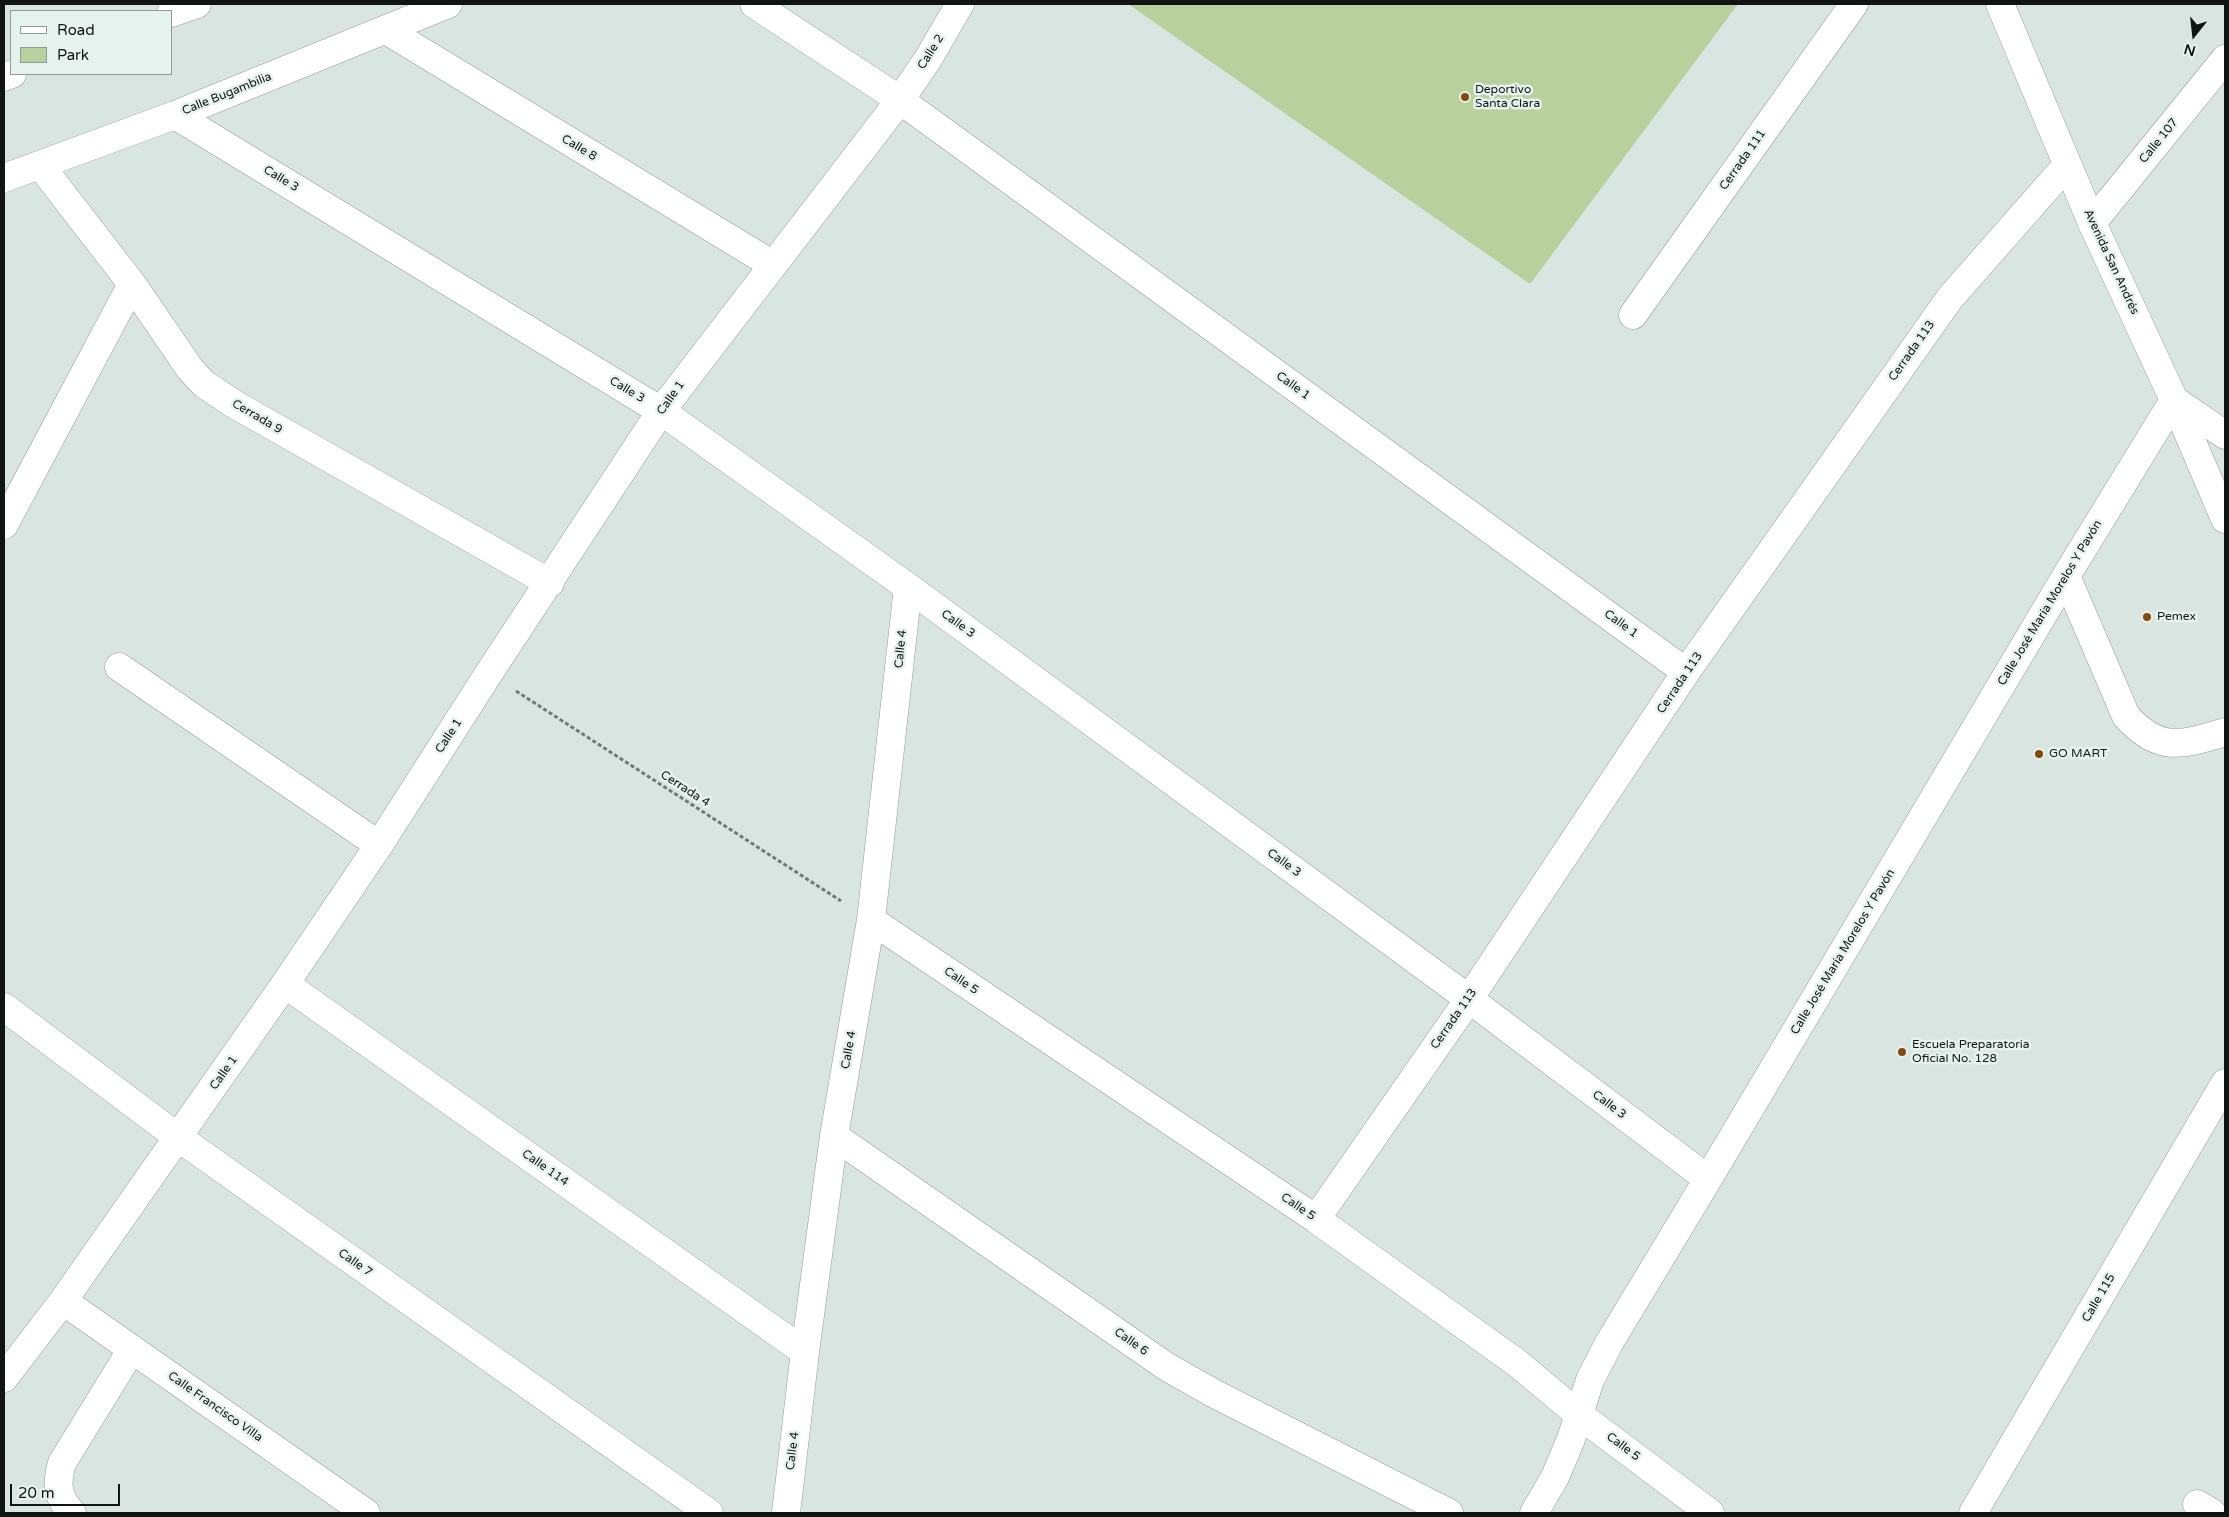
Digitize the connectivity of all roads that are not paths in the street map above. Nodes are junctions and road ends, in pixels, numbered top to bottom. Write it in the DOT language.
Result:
graph roads {
  1 [pos="197,4"];
  2 [pos="448,4"];
  3 [pos="754,4"];
  4 [pos="960,4"];
  5 [pos="1854,4"];
  6 [pos="2000,4"];
  7 [pos="172,14"];
  8 [pos="386,30"];
  9 [pos="2225,59"];
  10 [pos="900,100"];
  11 [pos="176,115"];
  12 [pos="40,165"];
  13 [pos="2067,165"];
  14 [pos="4,178"];
  15 [pos="2092,223"];
  16 [pos="773,265"];
  17 [pos="132,284"];
  18 [pos="1633,315"];
  19 [pos="2174,400"];
  20 [pos="661,411"];
  21 [pos="2225,435"];
  22 [pos="2225,519"];
  23 [pos="4,525"];
  24 [pos="2066,576"];
  25 [pos="550,583"];
  26 [pos="908,587"];
  27 [pos="118,668"];
  28 [pos="1686,672"];
  29 [pos="2225,732"];
  30 [pos="379,845"];
  31 [pos="871,920"];
  32 [pos="285,984"];
  33 [pos="1469,999"];
  34 [pos="4,1007"];
  35 [pos="2225,1083"];
  36 [pos="834,1136"];
  37 [pos="179,1138"];
  38 [pos="1708,1179"];
  39 [pos="1316,1219"];
  40 [pos="63,1301"];
  41 [pos="132,1349"];
  42 [pos="805,1352"];
  43 [pos="4,1378"];
  44 [pos="1578,1414"];
  45 [pos="72,1513"];
  46 [pos="366,1513"];
  47 [pos="709,1513"];
  48 [pos="786,1513"];
  49 [pos="1449,1513"];
  50 [pos="1534,1513"];
  51 [pos="1710,1513"];
  52 [pos="1973,1513"];
  1 -- 7 [label="main road"];
  2 -- 8 [label="main road, Calle Bugambilia"];
  3 -- 10 [label="main road, Calle 1"];
  4 -- 10 [label="main road, Calle 2"];
  5 -- 18 [label="main road, Cerrada 111"];
  6 -- 13 [label="main road, Avenida San Andrés"];
  8 -- 11 [label="main road, Calle Bugambilia"];
  8 -- 16 [label="main road, Calle 8"];
  9 -- 15 [label="main road, Calle 107"];
  10 -- 16 [label="main road, Calle 1"];
  10 -- 28 [label="main road, Calle 1"];
  11 -- 12 [label="main road, Calle Bugambilia"];
  11 -- 20 [label="main road, Calle 3"];
  12 -- 14 [label="main road, Calle Bugambilia"];
  12 -- 17 [label="main road, Cerrada 9"];
  13 -- 15 [label="main road, Avenida San Andrés"];
  13 -- 28 [label="main road, Cerrada 113"];
  15 -- 19 [label="main road, Avenida San Andrés"];
  16 -- 20 [label="main road, Calle 1"];
  17 -- 23 [label="main road"];
  17 -- 25 [label="main road, Cerrada 9"];
  19 -- 21 [label="main road"];
  19 -- 22 [label="main road, Avenida San Andrés"];
  19 -- 24 [label="main road, Calle José María Morelos Y Pavón"];
  20 -- 25 [label="main road, Calle 1"];
  20 -- 26 [label="main road, Calle 3"];
  24 -- 29 [label="main road"];
  24 -- 38 [label="main road, Calle José María Morelos Y Pavón"];
  25 -- 30 [label="main road, Calle 1"];
  26 -- 31 [label="main road, Calle 4"];
  26 -- 33 [label="main road, Calle 3"];
  27 -- 30 [label="main road"];
  28 -- 33 [label="main road, Cerrada 113"];
  30 -- 32 [label="main road, Calle 1"];
  31 -- 36 [label="main road, Calle 4"];
  31 -- 39 [label="main road, Calle 5"];
  32 -- 37 [label="main road, Calle 1"];
  32 -- 42 [label="main road, Calle 114"];
  33 -- 38 [label="main road, Calle 3"];
  33 -- 39 [label="main road, Cerrada 113"];
  34 -- 37 [label="main road, Calle 7"];
  35 -- 52 [label="main road, Calle 115"];
  36 -- 42 [label="main road, Calle 4"];
  36 -- 49 [label="main road, Calle 6"];
  37 -- 40 [label="main road, Calle 1"];
  37 -- 47 [label="main road, Calle 7"];
  38 -- 44 [label="main road, Calle José María Morelos Y Pavón"];
  39 -- 44 [label="main road, Calle 5"];
  40 -- 41 [label="main road, Calle Francisco Villa"];
  40 -- 43 [label="main road, Calle 1"];
  41 -- 45 [label="main road"];
  41 -- 46 [label="main road, Calle Francisco Villa"];
  42 -- 48 [label="main road, Calle 4"];
  44 -- 50 [label="main road, Calle José María Morelos Y Pavón"];
  44 -- 51 [label="main road, Calle 5"];
}
